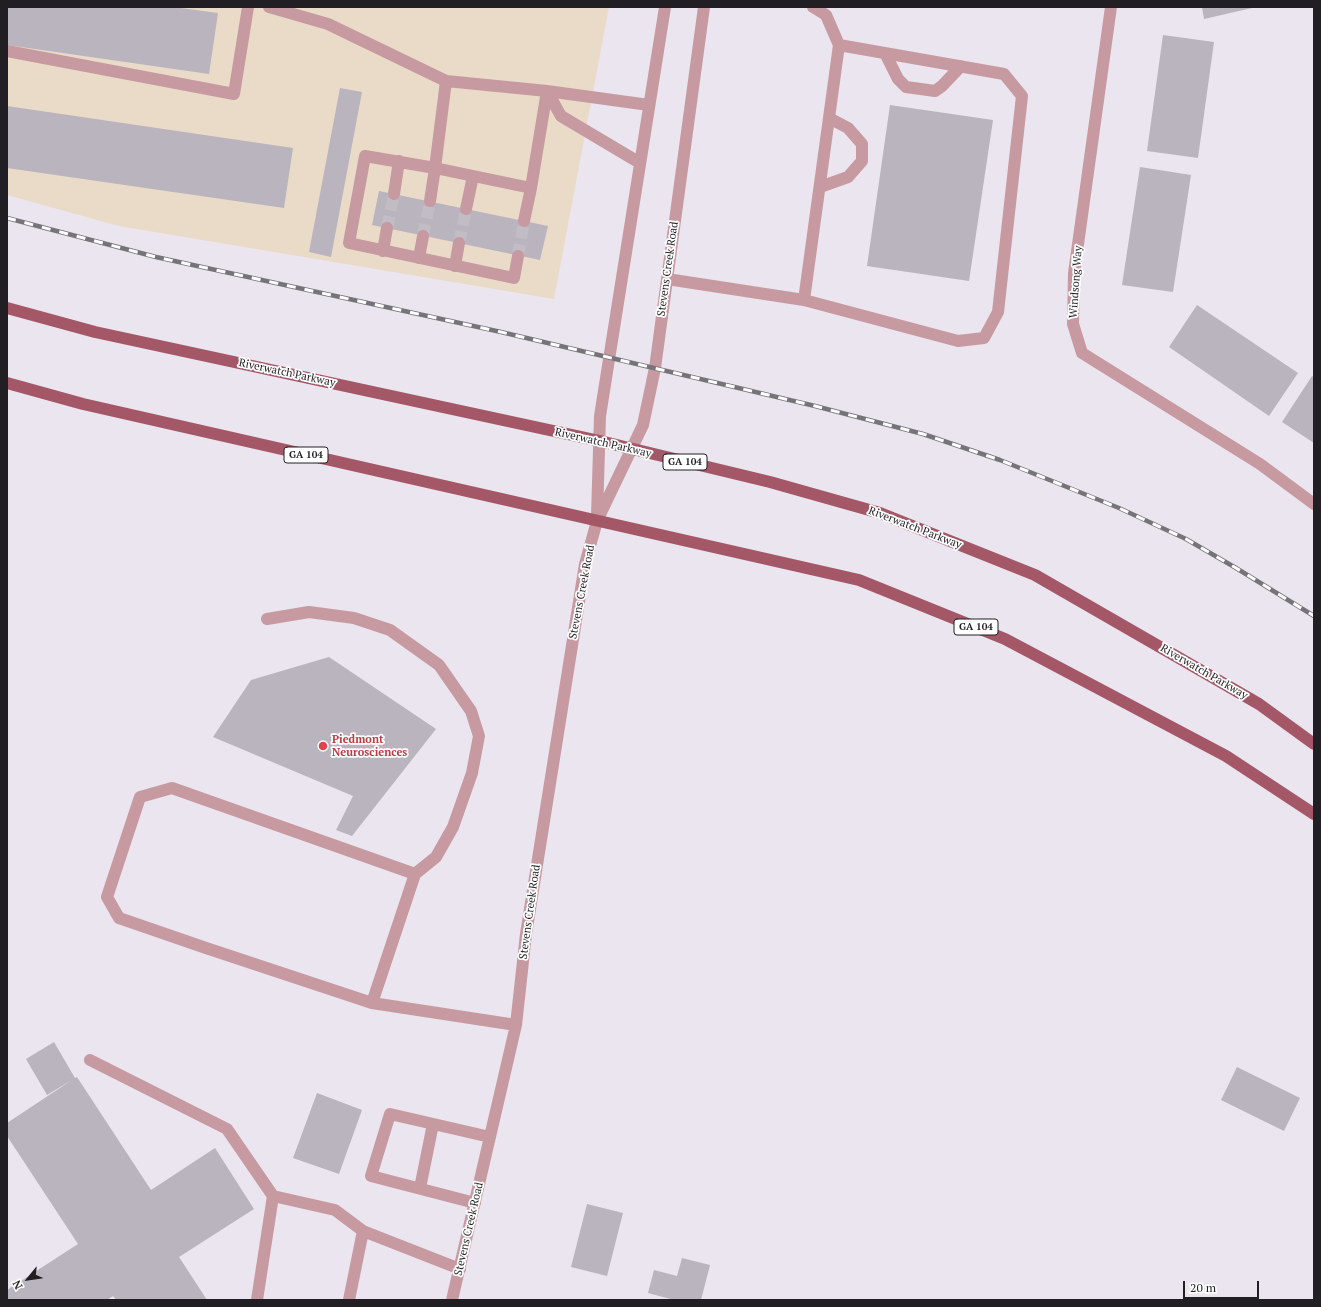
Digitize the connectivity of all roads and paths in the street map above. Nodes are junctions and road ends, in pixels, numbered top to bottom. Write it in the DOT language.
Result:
graph roads {
  1 [pos="248,7"];
  2 [pos="269,7"];
  3 [pos="665,7"];
  4 [pos="704,7"];
  5 [pos="813,7"];
  6 [pos="1111,7"];
  7 [pos="840,45"];
  8 [pos="7,51"];
  9 [pos="885,53"];
  10 [pos="961,66"];
  11 [pos="446,81"];
  12 [pos="547,91"];
  13 [pos="650,105"];
  14 [pos="829,118"];
  15 [pos="399,161"];
  16 [pos="640,163"];
  17 [pos="435,168"];
  18 [pos="473,176"];
  19 [pos="820,187"];
  20 [pos="531,188"];
  21 [pos="394,194"];
  22 [pos="430,201"];
  23 [pos="466,209"];
  24 [pos="524,221"];
  25 [pos="387,228"];
  26 [pos="423,236"];
  27 [pos="459,243"];
  28 [pos="383,251"];
  29 [pos="518,256"];
  30 [pos="419,258"];
  31 [pos="455,266"];
  32 [pos="667,279"];
  33 [pos="804,300"];
  34 [pos="7,308"];
  35 [pos="7,383"];
  36 [pos="600,441"];
  37 [pos="631,449"];
  38 [pos="1314,504"];
  39 [pos="597,521"];
  40 [pos="267,619"];
  41 [pos="1314,744"];
  42 [pos="1314,814"];
  43 [pos="415,874"];
  44 [pos="372,1003"];
  45 [pos="516,1025"];
  46 [pos="90,1060"];
  47 [pos="433,1124"];
  48 [pos="490,1137"];
  49 [pos="420,1188"];
  50 [pos="273,1196"];
  51 [pos="475,1203"];
  52 [pos="363,1230"];
  53 [pos="460,1269"];
  54 [pos="257,1300"];
  55 [pos="349,1300"];
  56 [pos="452,1300"];
  1 -- 8 [label="street"];
  2 -- 11 [label="street"];
  3 -- 13 [label="street, Stevens Creek Road"];
  4 -- 32 [label="street, Stevens Creek Road"];
  5 -- 7 [label="street"];
  6 -- 38 [label="street, Windsong Way"];
  7 -- 9 [label="street"];
  7 -- 14 [label="street"];
  9 -- 10 [label="street"];
  9 -- 10 [label="street"];
  10 -- 33 [label="street"];
  11 -- 12 [label="street"];
  11 -- 17 [label="street"];
  12 -- 13 [label="street"];
  12 -- 16 [label="street"];
  12 -- 20 [label="street"];
  13 -- 16 [label="street, Stevens Creek Road"];
  14 -- 19 [label="street"];
  14 -- 19 [label="street"];
  15 -- 17 [label="street"];
  15 -- 21 [label="street"];
  15 -- 28 [label="street"];
  16 -- 36 [label="street, Stevens Creek Road"];
  17 -- 18 [label="street"];
  17 -- 22 [label="street"];
  18 -- 20 [label="street"];
  18 -- 23 [label="street"];
  19 -- 33 [label="street"];
  20 -- 24 [label="street"];
  25 -- 28 [label="street"];
  26 -- 30 [label="street"];
  27 -- 31 [label="street"];
  28 -- 30 [label="street"];
  29 -- 31 [label="street"];
  30 -- 31 [label="street"];
  32 -- 33 [label="street"];
  32 -- 37 [label="street, Stevens Creek Road"];
  34 -- 36 [label="main road, Riverwatch Parkway / GA 104"];
  35 -- 39 [label="main road, GA 104"];
  36 -- 37 [label="main road, Riverwatch Parkway / GA 104"];
  36 -- 39 [label="street, Stevens Creek Road"];
  37 -- 39 [label="street, Stevens Creek Road"];
  37 -- 41 [label="main road, Riverwatch Parkway / GA 104"];
  39 -- 42 [label="main road, GA 104"];
  39 -- 45 [label="street, Stevens Creek Road"];
  40 -- 43 [label="street"];
  43 -- 44 [label="street"];
  43 -- 44 [label="street"];
  44 -- 45 [label="street"];
  45 -- 48 [label="street, Stevens Creek Road"];
  46 -- 50 [label="street"];
  47 -- 48 [label="street"];
  47 -- 49 [label="street"];
  47 -- 49 [label="street"];
  48 -- 51 [label="street, Stevens Creek Road"];
  49 -- 51 [label="street"];
  50 -- 52 [label="street"];
  50 -- 54 [label="street"];
  51 -- 53 [label="street, Stevens Creek Road"];
  52 -- 53 [label="street"];
  52 -- 55 [label="street"];
  53 -- 56 [label="street, Stevens Creek Road"];
}
